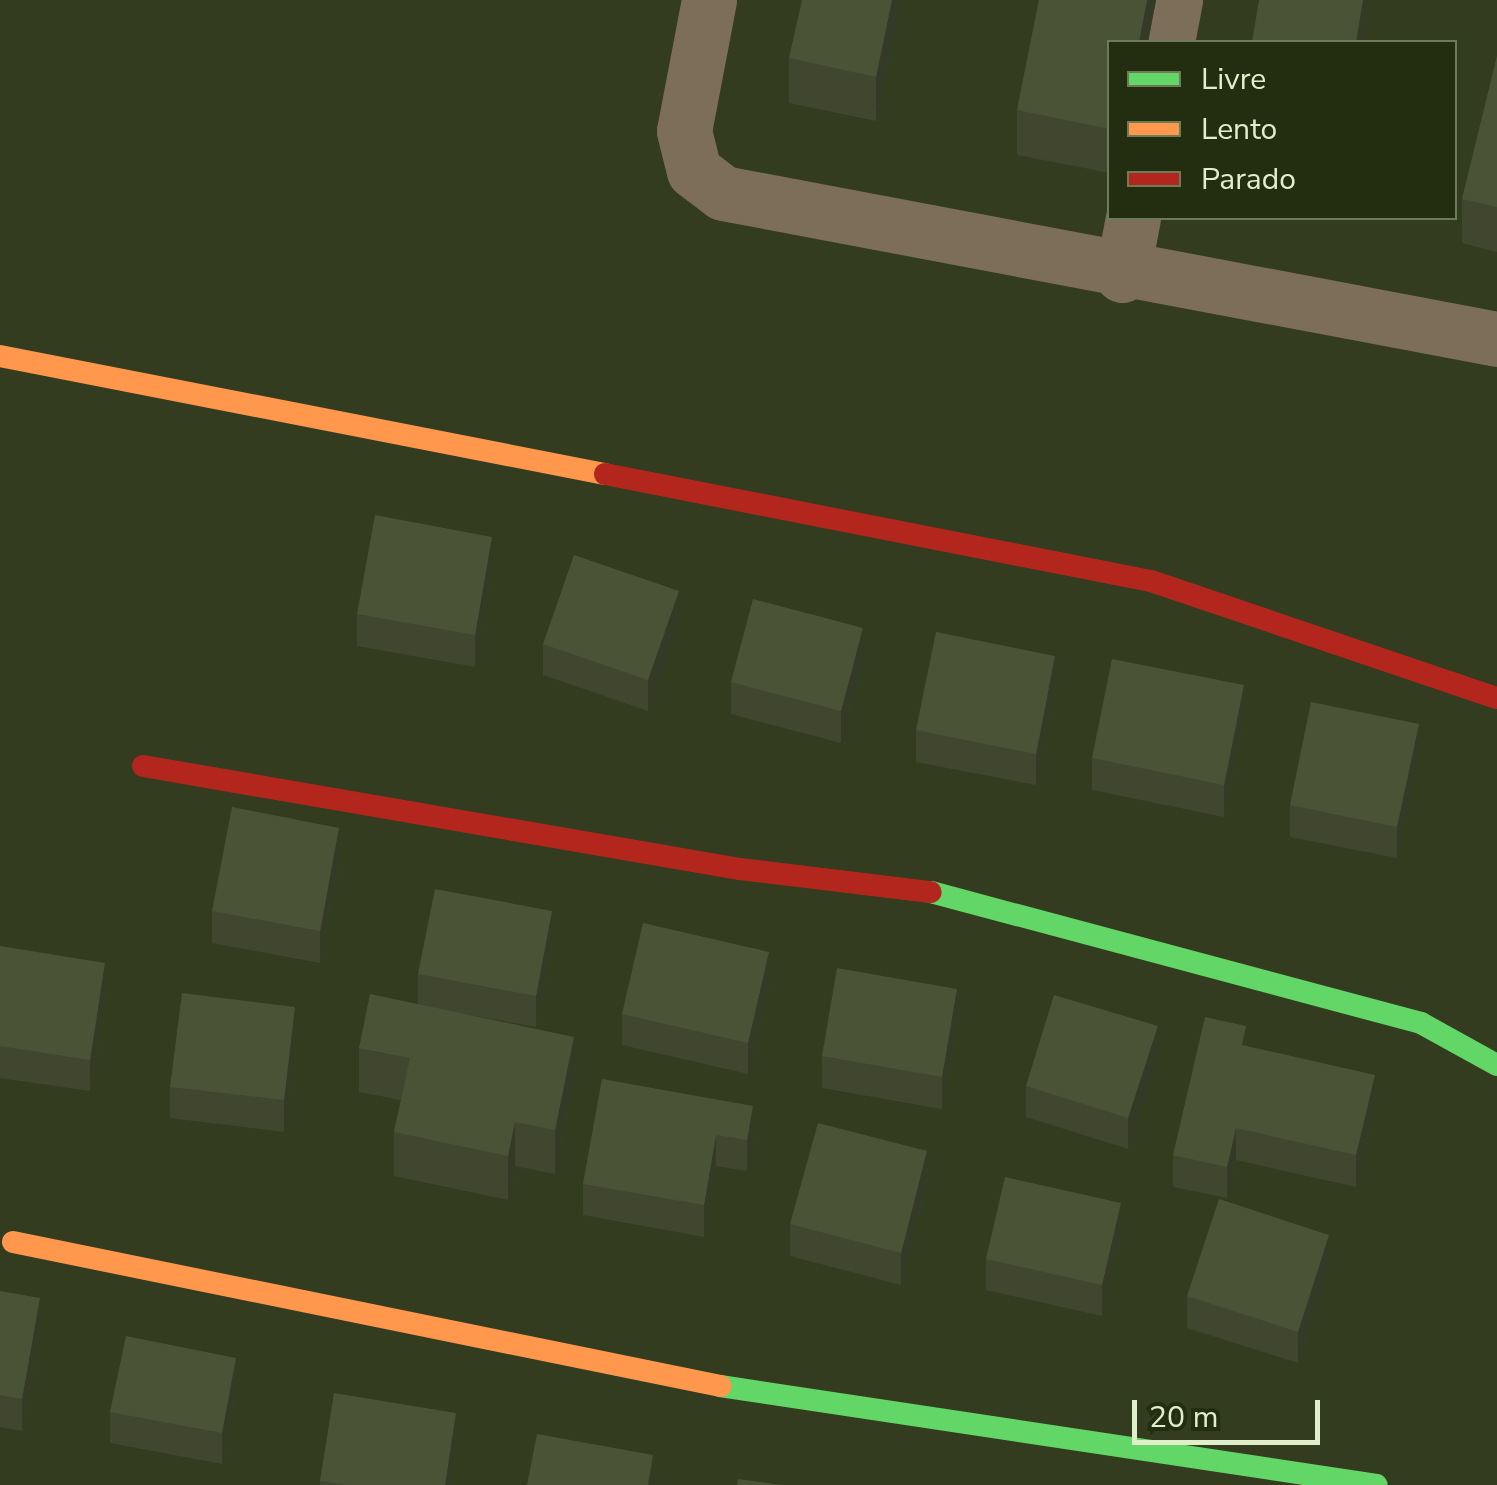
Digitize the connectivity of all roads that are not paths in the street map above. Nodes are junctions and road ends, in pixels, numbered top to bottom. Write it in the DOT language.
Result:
graph roads {
  1 [pos="709,0"];
  2 [pos="1175,0"];
  3 [pos="1167,40"];
  4 [pos="1133,220"];
  5 [pos="1122,274"];
  6 [pos="1497,339"];
  7 [pos="0,356"];
  8 [pos="1497,698"];
  9 [pos="143,766"];
  10 [pos="1497,1065"];
  11 [pos="13,1242"];
  12 [pos="1377,1485"];
  1 -- 5 [label="street"];
  2 -- 3 [label="street"];
  4 -- 5 [label="street"];
  5 -- 6 [label="street"];
  7 -- 8 [label="street"];
  9 -- 10 [label="street"];
  11 -- 12 [label="street"];
}
